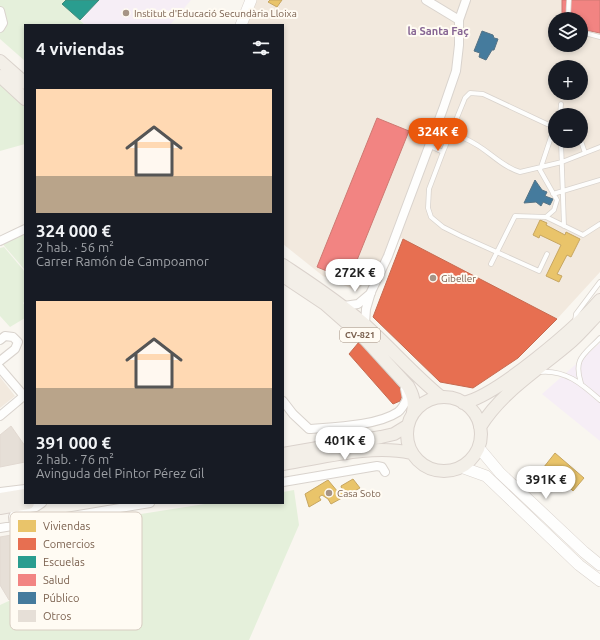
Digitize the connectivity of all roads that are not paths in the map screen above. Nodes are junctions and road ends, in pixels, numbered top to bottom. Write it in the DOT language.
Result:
graph roads {
  1 [pos="251,0"];
  2 [pos="426,0"];
  3 [pos="466,0"];
  4 [pos="569,0"];
  5 [pos="0,11"];
  6 [pos="568,12"];
  7 [pos="459,20"];
  8 [pos="241,24"];
  9 [pos="0,28"];
  10 [pos="588,33"];
  11 [pos="600,36"];
  12 [pos="0,61"];
  13 [pos="0,76"];
  14 [pos="24,82"];
  15 [pos="24,98"];
  16 [pos="561,104"];
  17 [pos="561,108"];
  18 [pos="548,124"];
  19 [pos="451,132"];
  20 [pos="548,145"];
  21 [pos="430,146"];
  22 [pos="600,147"];
  23 [pos="561,148"];
  24 [pos="583,148"];
  25 [pos="443,152"];
  26 [pos="585,153"];
  27 [pos="562,162"];
  28 [pos="540,168"];
  29 [pos="600,180"];
  30 [pos="563,192"];
  31 [pos="553,194"];
  32 [pos="546,217"];
  33 [pos="600,224"];
  34 [pos="564,226"];
  35 [pos="24,229"];
  36 [pos="0,241"];
  37 [pos="497,252"];
  38 [pos="547,254"];
  39 [pos="491,264"];
  40 [pos="284,266"];
  41 [pos="284,277"];
  42 [pos="600,282"];
  43 [pos="371,292"];
  44 [pos="600,300"];
  45 [pos="344,306"];
  46 [pos="600,312"];
  47 [pos="364,324"];
  48 [pos="575,326"];
  49 [pos="600,338"];
  50 [pos="0,340"];
  51 [pos="0,361"];
  52 [pos="0,368"];
  53 [pos="533,372"];
  54 [pos="403,380"];
  55 [pos="581,383"];
  56 [pos="24,395"];
  57 [pos="441,397"];
  58 [pos="600,400"];
  59 [pos="284,402"];
  60 [pos="464,403"];
  61 [pos="413,412"];
  62 [pos="0,416"];
  63 [pos="407,426"];
  64 [pos="480,427"];
  65 [pos="479,448"];
  66 [pos="411,453"];
  67 [pos="284,454"];
  68 [pos="284,464"];
  69 [pos="461,467"];
  70 [pos="385,472"];
  71 [pos="284,482"];
  72 [pos="24,489"];
  73 [pos="0,492"];
  74 [pos="24,495"];
  75 [pos="0,499"];
  76 [pos="24,504"];
  77 [pos="40,504"];
  78 [pos="144,504"];
  79 [pos="0,508"];
  80 [pos="0,512"];
  81 [pos="14,512"];
  82 [pos="97,512"];
  83 [pos="10,516"];
  84 [pos="10,527"];
  85 [pos="0,528"];
  86 [pos="600,565"];
  87 [pos="600,581"];
  1 -- 8 [label="main road"];
  2 -- 7 [label="street"];
  3 -- 7 [label="street"];
  4 -- 6 [label="lane"];
  5 -- 9 [label="street"];
  7 -- 21 [label="street"];
  10 -- 11 [label="lane"];
  12 -- 14 [label="main road"];
  13 -- 15 [label="main road"];
  16 -- 17 [label="lane"];
  18 -- 19 [label="lane"];
  19 -- 25 [label="lane"];
  19 -- 28 [label="lane"];
  20 -- 28 [label="lane"];
  21 -- 25 [label="lane"];
  21 -- 43 [label="street"];
  22 -- 26 [label="lane"];
  23 -- 27 [label="lane"];
  24 -- 26 [label="lane"];
  25 -- 37 [label="lane"];
  26 -- 27 [label="lane"];
  27 -- 28 [label="lane"];
  27 -- 30 [label="lane"];
  28 -- 31 [label="lane"];
  29 -- 30 [label="lane"];
  30 -- 31 [label="lane"];
  30 -- 34 [label="lane"];
  31 -- 32 [label="lane"];
  32 -- 34 [label="lane"];
  32 -- 37 [label="lane"];
  33 -- 34 [label="lane"];
  35 -- 36 [label="street"];
  37 -- 38 [label="lane"];
  37 -- 39 [label="lane"];
  40 -- 45 [label="main road, CV-821"];
  41 -- 54 [label="main road, CV-821"];
  42 -- 48 [label="lane"];
  43 -- 45 [label="street"];
  43 -- 47 [label="street"];
  44 -- 48 [label="main road"];
  45 -- 47 [label="main road, CV-821"];
  46 -- 53 [label="main road"];
  47 -- 57 [label="main road, CV-821"];
  48 -- 60 [label="main road"];
  49 -- 55 [label="lane"];
  50 -- 51 [label="street"];
  52 -- 56 [label="street"];
  53 -- 55 [label="lane"];
  53 -- 64 [label="main road"];
  54 -- 59 [label="street"];
  54 -- 61 [label="main road, CV-821"];
  55 -- 58 [label="lane"];
  56 -- 62 [label="street"];
  57 -- 60 [label="main road, CV-821"];
  57 -- 61 [label="main road"];
  60 -- 64 [label="main road"];
  61 -- 63 [label="main road, CV-821"];
  63 -- 66 [label="main road, CV-821"];
  63 -- 67 [label="main road"];
  64 -- 65 [label="main road"];
  65 -- 69 [label="main road"];
  65 -- 86 [label="main road"];
  66 -- 68 [label="main road"];
  66 -- 69 [label="main road"];
  69 -- 87 [label="main road"];
  70 -- 71 [label="street"];
  72 -- 73 [label="street"];
  74 -- 75 [label="main road"];
  76 -- 79 [label="main road"];
  77 -- 81 [label="street"];
  78 -- 82 [label="street"];
  80 -- 83 [label="street"];
  84 -- 85 [label="street"];
}
